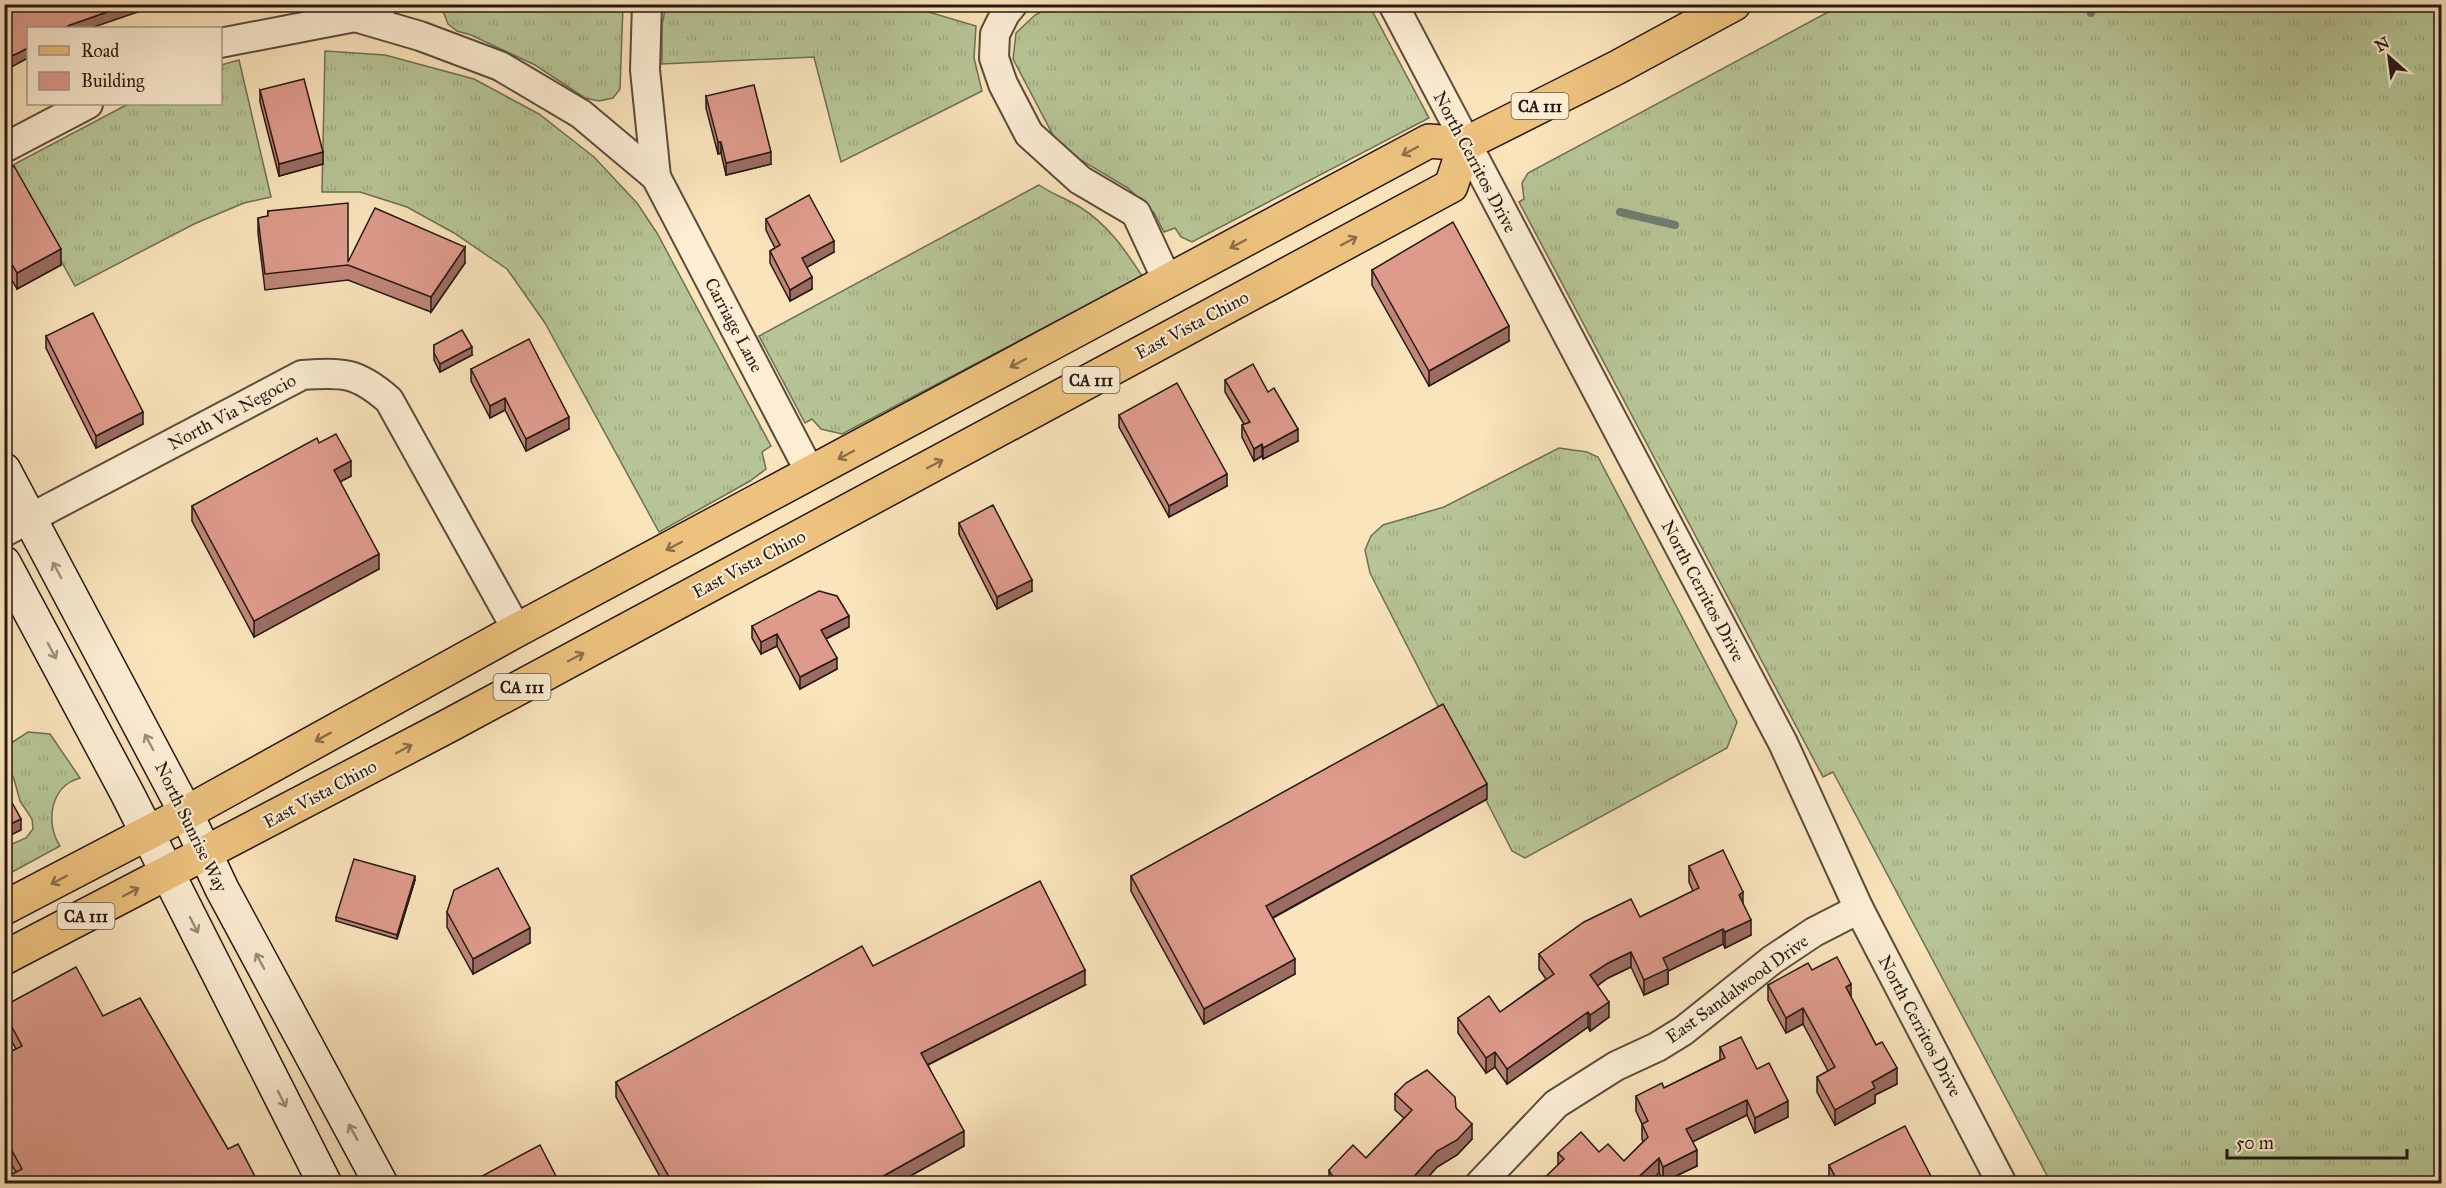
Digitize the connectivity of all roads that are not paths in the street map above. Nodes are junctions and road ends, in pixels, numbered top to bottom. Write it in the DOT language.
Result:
graph roads {
  1 [pos="383,4"];
  2 [pos="647,4"];
  3 [pos="1013,4"];
  4 [pos="1392,4"];
  5 [pos="1734,4"];
  6 [pos="353,11"];
  7 [pos="222,43"];
  8 [pos="86,105"];
  9 [pos="1465,144"];
  10 [pos="4,148"];
  11 [pos="656,177"];
  12 [pos="1168,282"];
  13 [pos="4,470"];
  14 [pos="811,474"];
  15 [pos="17,525"];
  16 [pos="4,563"];
  17 [pos="517,630"];
  18 [pos="186,813"];
  19 [pos="148,833"];
  20 [pos="204,854"];
  21 [pos="167,873"];
  22 [pos="4,908"];
  23 [pos="1859,909"];
  24 [pos="4,958"];
  25 [pos="325,1184"];
  26 [pos="381,1184"];
  27 [pos="1480,1184"];
  28 [pos="2002,1184"];
  1 -- 6 [label="street"];
  2 -- 11 [label="street"];
  3 -- 12 [label="street"];
  4 -- 9 [label="street, North Cerritos Drive"];
  5 -- 9 [label="main road, CA 111"];
  6 -- 7 [label="street"];
  6 -- 11 [label="street"];
  8 -- 10 [label="street"];
  9 -- 12 [label="main road, CA 111, one-way"];
  20 -- 9 [label="main road, East Vista Chino / CA 111, one-way"];
  9 -- 23 [label="street, North Cerritos Drive"];
  11 -- 14 [label="street, Carriage Lane"];
  12 -- 14 [label="main road, CA 111, one-way"];
  13 -- 15 [label="main road, North Sunrise Way"];
  14 -- 17 [label="main road, CA 111, one-way"];
  15 -- 17 [label="street, North Via Negocio"];
  18 -- 15 [label="main road, North Sunrise Way, one-way"];
  16 -- 19 [label="main road, one-way"];
  17 -- 18 [label="main road, CA 111, one-way"];
  18 -- 19 [label="main road, CA 111"];
  18 -- 20 [label="main road, North Sunrise Way"];
  19 -- 21 [label="main road"];
  19 -- 22 [label="main road, CA 111, one-way"];
  20 -- 21 [label="main road, East Vista Chino / CA 111"];
  26 -- 20 [label="main road, North Sunrise Way, one-way"];
  24 -- 21 [label="main road, East Vista Chino / CA 111, one-way"];
  21 -- 25 [label="main road, one-way"];
  23 -- 27 [label="street, East Sandalwood Drive"];
  23 -- 28 [label="street, North Cerritos Drive"];
}
